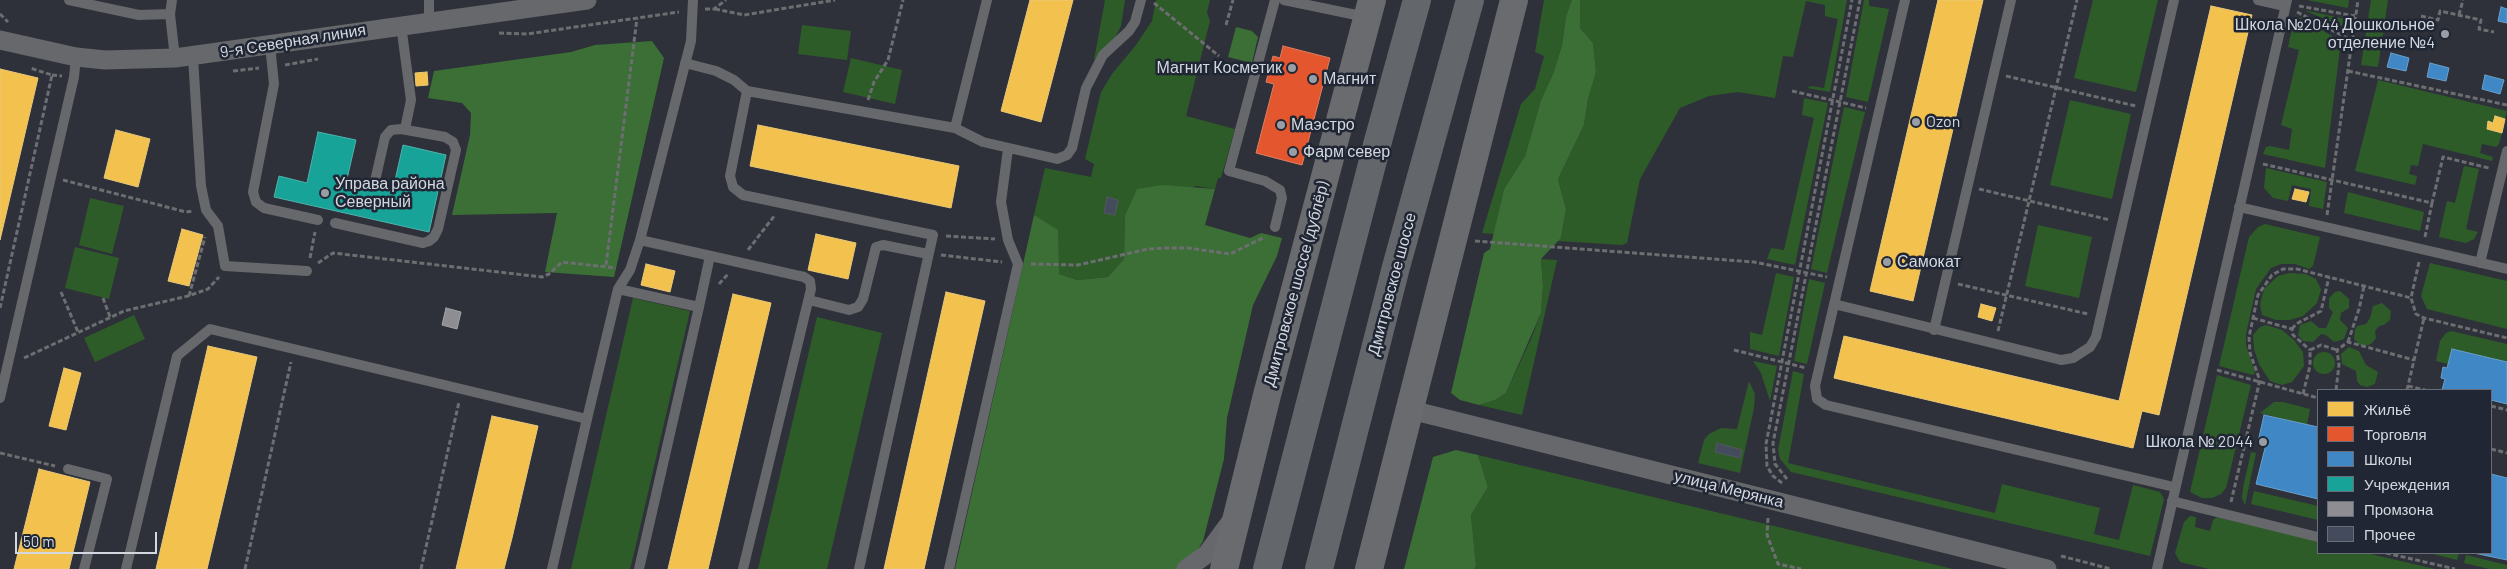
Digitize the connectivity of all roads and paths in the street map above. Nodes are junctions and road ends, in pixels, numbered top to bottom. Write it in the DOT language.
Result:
graph roads {
  1 [pos="69,0"];
  2 [pos="172,0"];
  3 [pos="429,0"];
  4 [pos="587,0"];
  5 [pos="693,0"];
  6 [pos="835,0"];
  7 [pos="904,0"];
  8 [pos="987,0"];
  9 [pos="1141,0"];
  10 [pos="1232,0"];
  11 [pos="1275,0"];
  12 [pos="1284,0"];
  13 [pos="1417,0"];
  14 [pos="1470,0"];
  15 [pos="1514,0"];
  16 [pos="1852,0"];
  17 [pos="1860,0"];
  18 [pos="1905,0"];
  19 [pos="2011,0"];
  20 [pos="2077,0"];
  21 [pos="2174,0"];
  22 [pos="2258,0"];
  23 [pos="2358,0"];
  24 [pos="2463,0"];
  25 [pos="1154,2"];
  26 [pos="2286,3"];
  27 [pos="2309,8"];
  28 [pos="714,9"];
  29 [pos="1370,9"];
  30 [pos="0,14"];
  31 [pos="170,14"];
  32 [pos="2459,15"];
  33 [pos="2355,16"];
  34 [pos="2421,16"];
  35 [pos="637,18"];
  36 [pos="429,21"];
  37 [pos="401,25"];
  38 [pos="1226,25"];
  39 [pos="15,27"];
  40 [pos="2494,32"];
  41 [pos="0,40"];
  42 [pos="2353,41"];
  43 [pos="270,44"];
  44 [pos="1219,56"];
  45 [pos="76,58"];
  46 [pos="184,58"];
  47 [pos="685,63"];
  48 [pos="25,66"];
  49 [pos="2348,70"];
  50 [pos="1994,73"];
  51 [pos="2056,87"];
  52 [pos="747,91"];
  53 [pos="1792,91"];
  54 [pos="1833,99"];
  55 [pos="1840,102"];
  56 [pos="2507,105"];
  57 [pos="2149,109"];
  58 [pos="1879,111"];
  59 [pos="864,112"];
  60 [pos="956,128"];
  61 [pos="405,129"];
  62 [pos="1008,149"];
  63 [pos="2507,151"];
  64 [pos="2250,160"];
  65 [pos="2502,171"];
  66 [pos="51,177"];
  67 [pos="2332,180"];
  68 [pos="375,181"];
  69 [pos="1968,187"];
  70 [pos="2029,201"];
  71 [pos="2432,203"];
  72 [pos="2239,207"];
  73 [pos="208,213"];
  74 [pos="318,220"];
  75 [pos="2122,223"];
  76 [pos="336,224"];
  77 [pos="1274,226"];
  78 [pos="2325,227"];
  79 [pos="933,235"];
  80 [pos="640,240"];
  81 [pos="1008,240"];
  82 [pos="1475,242"];
  83 [pos="2422,250"];
  84 [pos="928,254"];
  85 [pos="710,256"];
  86 [pos="2480,263"];
  87 [pos="1018,264"];
  88 [pos="606,265"];
  89 [pos="225,266"];
  90 [pos="616,268"];
  91 [pos="2507,269"];
  92 [pos="307,271"];
  93 [pos="1798,271"];
  94 [pos="1805,272"];
  95 [pos="2329,277"];
  96 [pos="1840,280"];
  97 [pos="1946,281"];
  98 [pos="2364,286"];
  99 [pos="618,290"];
  100 [pos="61,292"];
  101 [pos="2007,295"];
  102 [pos="188,296"];
  103 [pos="103,298"];
  104 [pos="2411,298"];
  105 [pos="808,300"];
  106 [pos="1834,304"];
  107 [pos="699,307"];
  108 [pos="0,308"];
  109 [pos="110,317"];
  110 [pos="2101,317"];
  111 [pos="2253,318"];
  112 [pos="2424,318"];
  113 [pos="2292,329"];
  114 [pos="1934,330"];
  115 [pos="78,332"];
  116 [pos="2507,338"];
  117 [pos="2348,342"];
  118 [pos="1995,344"];
  119 [pos="294,350"];
  120 [pos="1734,350"];
  121 [pos="2310,350"];
  122 [pos="2337,350"];
  123 [pos="2414,360"];
  124 [pos="1781,362"];
  125 [pos="1788,363"];
  126 [pos="8,365"];
  127 [pos="1818,371"];
  128 [pos="2223,372"];
  129 [pos="2259,384"];
  130 [pos="2407,388"];
  131 [pos="462,389"];
  132 [pos="2336,389"];
  133 [pos="2303,394"];
  134 [pos="0,398"];
  135 [pos="2317,398"];
  136 [pos="2492,406"];
  137 [pos="1411,410"];
  138 [pos="2507,410"];
  139 [pos="586,419"];
  140 [pos="2492,449"];
  141 [pos="2507,452"];
  142 [pos="0,453"];
  143 [pos="68,469"];
  144 [pos="1787,479"];
  145 [pos="1788,486"];
  146 [pos="2174,487"];
  147 [pos="2172,501"];
  148 [pos="1238,511"];
  149 [pos="1769,514"];
  150 [pos="2228,515"];
  151 [pos="2317,537"];
  152 [pos="2390,554"];
  153 [pos="2050,562"];
  154 [pos="1778,564"];
  155 [pos="84,569"];
  156 [pos="126,569"];
  157 [pos="245,569"];
  158 [pos="421,569"];
  159 [pos="552,569"];
  160 [pos="639,569"];
  161 [pos="743,569"];
  162 [pos="859,569"];
  163 [pos="949,569"];
  164 [pos="1186,569"];
  165 [pos="1224,569"];
  166 [pos="1267,569"];
  167 [pos="1319,569"];
  168 [pos="1369,569"];
  169 [pos="1778,569"];
  170 [pos="1801,569"];
  171 [pos="2111,569"];
  172 [pos="2157,569"];
  173 [pos="2455,569"];
  1 -- 31 [label="lane"];
  2 -- 31 [label="lane"];
  3 -- 36 [label="lane"];
  4 -- 36 [label="street, 9-я Северная линия"];
  5 -- 47 [label="lane"];
  6 -- 28 [label="path"];
  7 -- 59 [label="path"];
  8 -- 60 [label="lane"];
  9 -- 62 [label="lane"];
  10 -- 38 [label="path"];
  11 -- 77 [label="lane"];
  12 -- 29 [label="lane"];
  13 -- 166 [label="highway"];
  14 -- 167 [label="highway, Дмитровское шоссе"];
  15 -- 137 [label="street"];
  16 -- 54 [label="path"];
  17 -- 55 [label="path"];
  18 -- 58 [label="lane"];
  19 -- 50 [label="lane"];
  20 -- 51 [label="path"];
  21 -- 57 [label="lane"];
  22 -- 26 [label="lane"];
  23 -- 33 [label="path"];
  24 -- 32 [label="path"];
  25 -- 44 [label="path"];
  26 -- 42 [label="path"];
  26 -- 64 [label="lane"];
  27 -- 33 [label="path"];
  29 -- 148 [label="street, Дмитровское шоссе (дублёр)"];
  30 -- 39 [label="path"];
  31 -- 46 [label="lane"];
  32 -- 34 [label="path"];
  32 -- 40 [label="path"];
  33 -- 42 [label="path"];
  35 -- 88 [label="path"];
  36 -- 37 [label="street, 9-я Северная линия"];
  37 -- 43 [label="street, 9-я Северная линия"];
  37 -- 61 [label="lane"];
  41 -- 45 [label="street, 9-я Северная линия"];
  42 -- 49 [label="path"];
  43 -- 46 [label="street, 9-я Северная линия"];
  43 -- 74 [label="lane"];
  45 -- 46 [label="street, 9-я Северная линия"];
  45 -- 66 [label="lane"];
  46 -- 73 [label="lane"];
  47 -- 52 [label="lane"];
  47 -- 80 [label="lane"];
  48 -- 108 [label="path"];
  49 -- 56 [label="path"];
  49 -- 67 [label="path"];
  50 -- 51 [label="path"];
  50 -- 69 [label="lane"];
  51 -- 57 [label="path"];
  51 -- 70 [label="path"];
  52 -- 59 [label="lane"];
  52 -- 79 [label="lane"];
  53 -- 54 [label="path"];
  54 -- 55 [label="path"];
  54 -- 93 [label="path"];
  55 -- 58 [label="path"];
  55 -- 94 [label="path"];
  57 -- 75 [label="lane"];
  58 -- 96 [label="lane"];
  59 -- 60 [label="lane"];
  60 -- 62 [label="lane"];
  61 -- 68 [label="lane"];
  61 -- 76 [label="lane"];
  62 -- 81 [label="lane"];
  63 -- 65 [label="lane"];
  64 -- 67 [label="path"];
  64 -- 72 [label="lane"];
  65 -- 71 [label="path"];
  65 -- 86 [label="lane"];
  66 -- 73 [label="path"];
  66 -- 126 [label="lane"];
  67 -- 71 [label="path"];
  67 -- 78 [label="path"];
  69 -- 70 [label="path"];
  69 -- 97 [label="lane"];
  70 -- 75 [label="path"];
  70 -- 101 [label="path"];
  71 -- 83 [label="path"];
  72 -- 78 [label="lane"];
  72 -- 146 [label="lane"];
  73 -- 89 [label="lane"];
  73 -- 102 [label="path"];
  74 -- 92 [label="path"];
  75 -- 110 [label="lane"];
  77 -- 87 [label="path"];
  78 -- 83 [label="lane"];
  79 -- 81 [label="path"];
  79 -- 84 [label="lane"];
  80 -- 85 [label="lane"];
  80 -- 99 [label="lane"];
  81 -- 87 [label="lane"];
  82 -- 93 [label="path"];
  83 -- 86 [label="lane"];
  83 -- 104 [label="path"];
  84 -- 87 [label="path"];
  84 -- 105 [label="lane"];
  84 -- 162 [label="lane"];
  85 -- 105 [label="lane"];
  85 -- 107 [label="lane"];
  86 -- 91 [label="lane"];
  87 -- 163 [label="lane"];
  88 -- 90 [label="path"];
  88 -- 92 [label="path"];
  89 -- 92 [label="lane"];
  89 -- 102 [label="path"];
  93 -- 94 [label="path"];
  93 -- 124 [label="path"];
  94 -- 96 [label="path"];
  94 -- 125 [label="path"];
  95 -- 98 [label="path"];
  95 -- 111 [label="path"];
  95 -- 113 [label="path"];
  96 -- 106 [label="lane"];
  97 -- 101 [label="path"];
  97 -- 114 [label="lane"];
  98 -- 104 [label="path"];
  98 -- 117 [label="path"];
  99 -- 107 [label="lane"];
  99 -- 139 [label="lane"];
  100 -- 115 [label="path"];
  101 -- 110 [label="path"];
  101 -- 118 [label="path"];
  102 -- 109 [label="path"];
  103 -- 109 [label="path"];
  104 -- 112 [label="path"];
  105 -- 161 [label="lane"];
  106 -- 114 [label="lane"];
  106 -- 127 [label="lane"];
  107 -- 160 [label="lane"];
  109 -- 115 [label="path"];
  110 -- 118 [label="lane"];
  111 -- 113 [label="path"];
  111 -- 129 [label="path"];
  112 -- 116 [label="path"];
  112 -- 123 [label="path"];
  113 -- 121 [label="path"];
  114 -- 118 [label="lane"];
  115 -- 126 [label="path"];
  117 -- 122 [label="path"];
  117 -- 123 [label="path"];
  119 -- 131 [label="lane"];
  119 -- 156 [label="lane"];
  119 -- 157 [label="path"];
  120 -- 124 [label="path"];
  121 -- 122 [label="path"];
  121 -- 133 [label="path"];
  122 -- 132 [label="path"];
  123 -- 130 [label="path"];
  124 -- 125 [label="path"];
  124 -- 145 [label="path"];
  125 -- 127 [label="path"];
  125 -- 144 [label="path"];
  126 -- 134 [label="lane"];
  127 -- 146 [label="lane"];
  128 -- 129 [label="path"];
  129 -- 133 [label="path"];
  129 -- 150 [label="path"];
  131 -- 139 [label="lane"];
  131 -- 158 [label="path"];
  133 -- 135 [label="path"];
  136 -- 138 [label="path"];
  137 -- 153 [label="street, улица Мерянка"];
  137 -- 168 [label="street"];
  139 -- 159 [label="lane"];
  140 -- 141 [label="path"];
  142 -- 143 [label="path"];
  143 -- 155 [label="lane"];
  146 -- 147 [label="lane"];
  147 -- 150 [label="lane"];
  147 -- 172 [label="lane"];
  148 -- 164 [label="street"];
  148 -- 165 [label="street, Дмитровское шоссе (дублёр)"];
  149 -- 154 [label="path"];
  150 -- 151 [label="lane"];
  152 -- 173 [label="path"];
  153 -- 171 [label="path"];
  154 -- 169 [label="path"];
  154 -- 170 [label="path"];
}
